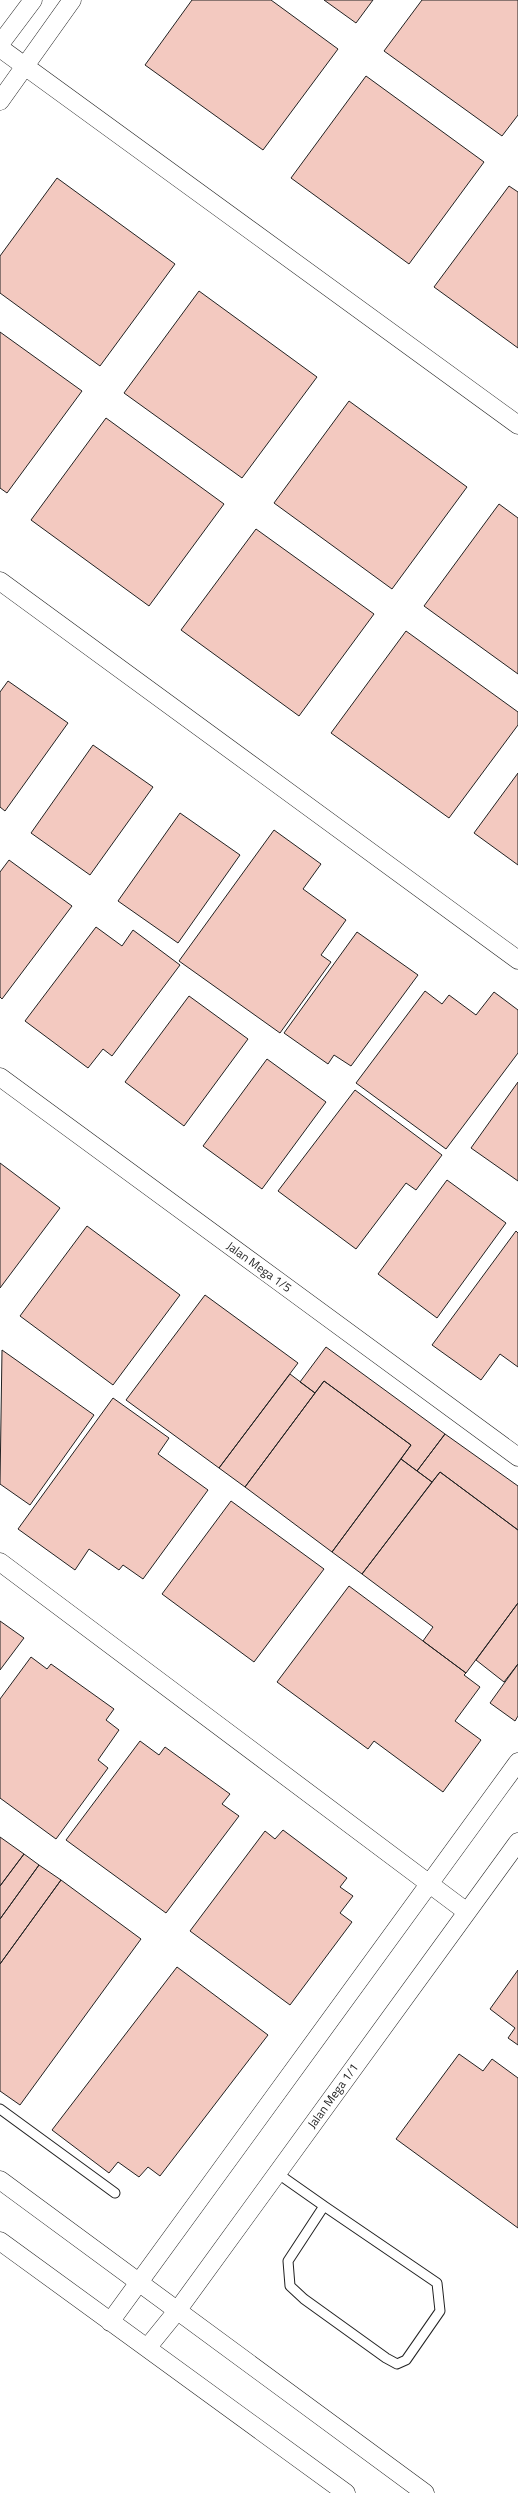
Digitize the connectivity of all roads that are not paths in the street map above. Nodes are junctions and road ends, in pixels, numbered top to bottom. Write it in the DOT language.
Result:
graph roads {
  1 [pos="33,0"];
  2 [pos="72,0"];
  3 [pos="0,44"];
  4 [pos="0,48"];
  5 [pos="24,68"];
  6 [pos="0,101"];
  7 [pos="518,425"];
  8 [pos="0,581"];
  9 [pos="518,960"];
  10 [pos="0,1078"];
  11 [pos="518,1457"];
  12 [pos="0,1562"];
  13 [pos="518,1762"];
  14 [pos="516,1849"];
  15 [pos="430,1883"];
  16 [pos="467,1912"];
  17 [pos="0,2109"];
  18 [pos="277,2173"];
  19 [pos="0,2180"];
  20 [pos="115,2193"];
  21 [pos="324,2206"];
  22 [pos="0,2241"];
  23 [pos="138,2283"];
  24 [pos="177,2311"];
  25 [pos="110,2322"];
  26 [pos="147,2348"];
  27 [pos="346,2493"];
  28 [pos="425,2493"];
  1 -- 3 [label="street"];
  2 -- 5 [label="street"];
  4 -- 5 [label="street"];
  5 -- 6 [label="street"];
  5 -- 7 [label="street"];
  8 -- 9 [label="street"];
  10 -- 11 [label="street, Jalan Mega 1/5"];
  12 -- 15 [label="street"];
  13 -- 15 [label="street"];
  14 -- 16 [label="street, Jalan Mega 1/1"];
  15 -- 16 [label="street"];
  15 -- 23 [label="street"];
  16 -- 18 [label="street, Jalan Mega 1/1"];
  17 -- 20 [label="lane"];
  18 -- 21 [label="lane"];
  18 -- 24 [label="street, Jalan Mega 1/1"];
  19 -- 23 [label="street"];
  21 -- 21 [label="lane"];
  22 -- 25 [label="street"];
  23 -- 24 [label="street"];
  23 -- 25 [label="street"];
  24 -- 26 [label="street, Jalan Mega 1/1"];
  24 -- 28 [label="street"];
  25 -- 26 [label="street"];
  26 -- 27 [label="street"];
}
